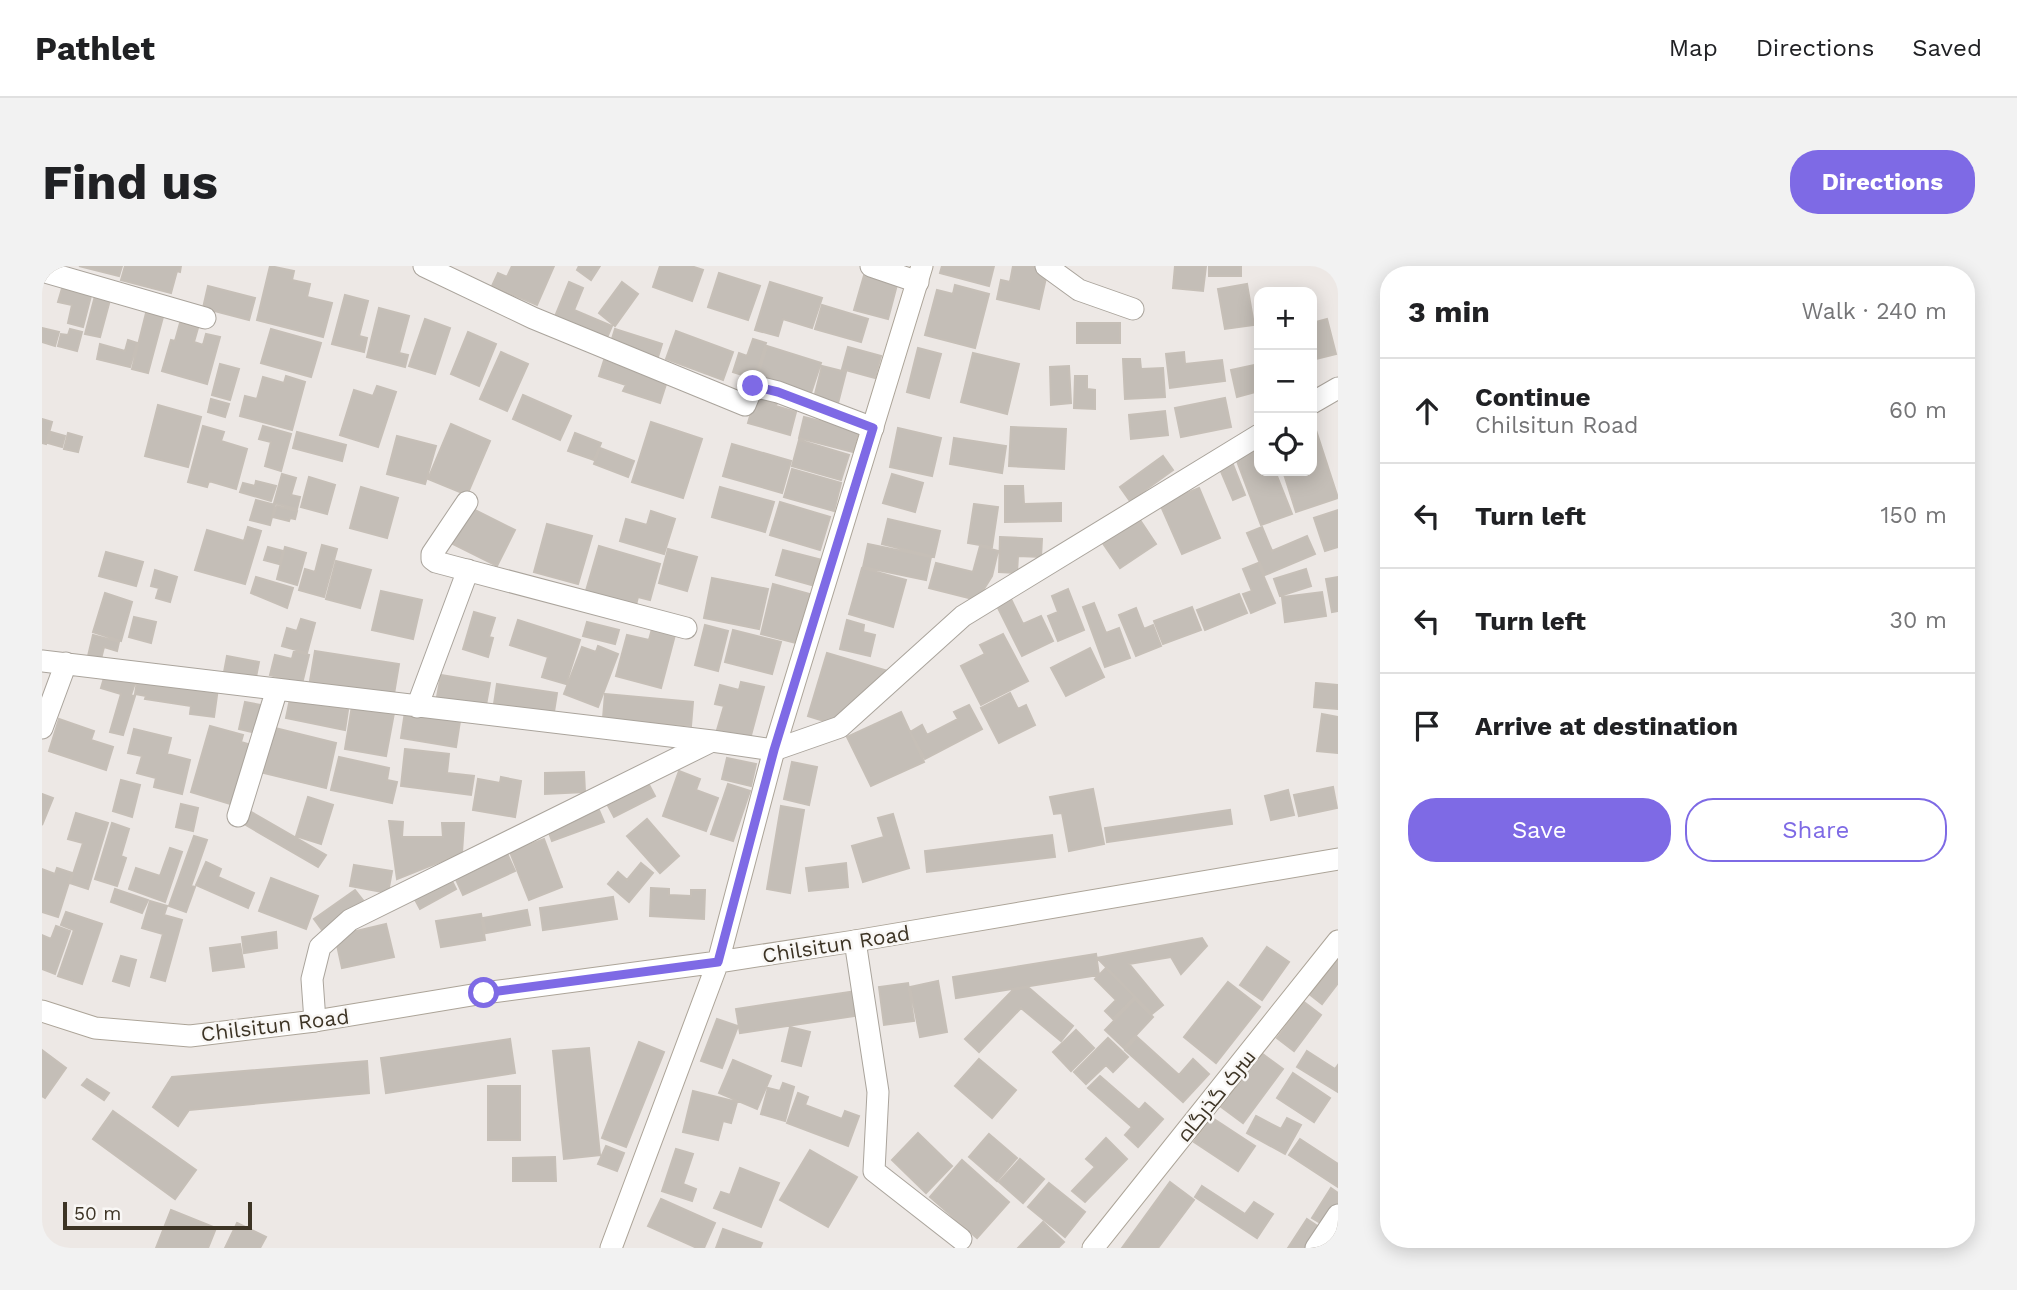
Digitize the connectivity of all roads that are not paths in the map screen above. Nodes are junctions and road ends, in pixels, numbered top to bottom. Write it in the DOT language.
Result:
graph roads {
  1 [pos="424,266"];
  2 [pos="871,266"];
  3 [pos="1046,266"];
  4 [pos="42,271"];
  5 [pos="920,274"];
  6 [pos="1133,309"];
  7 [pos="205,318"];
  8 [pos="1338,388"];
  9 [pos="1317,401"];
  10 [pos="873,428"];
  11 [pos="1254,438"];
  12 [pos="467,502"];
  13 [pos="468,570"];
  14 [pos="686,628"];
  15 [pos="42,661"];
  16 [pos="66,663"];
  17 [pos="278,689"];
  18 [pos="417,707"];
  19 [pos="42,729"];
  20 [pos="712,741"];
  21 [pos="774,750"];
  22 [pos="238,816"];
  23 [pos="1338,859"];
  24 [pos="855,941"];
  25 [pos="1338,942"];
  26 [pos="718,962"];
  27 [pos="42,1011"];
  28 [pos="315,1021"];
  29 [pos="1338,1215"];
  30 [pos="961,1239"];
  31 [pos="611,1248"];
  32 [pos="1093,1248"];
  33 [pos="1316,1248"];
  1 -- 10 [label="street"];
  2 -- 5 [label="street"];
  3 -- 6 [label="street"];
  4 -- 7 [label="street"];
  5 -- 10 [label="street"];
  8 -- 9 [label="street"];
  10 -- 21 [label="street"];
  11 -- 21 [label="street"];
  12 -- 13 [label="street"];
  13 -- 14 [label="street"];
  13 -- 18 [label="street"];
  15 -- 16 [label="street"];
  16 -- 17 [label="street"];
  16 -- 19 [label="street"];
  17 -- 18 [label="street"];
  17 -- 22 [label="street"];
  18 -- 20 [label="street"];
  20 -- 21 [label="street"];
  20 -- 28 [label="street"];
  21 -- 26 [label="street"];
  23 -- 24 [label="street, Chilsitun Road"];
  24 -- 26 [label="street, Chilsitun Road"];
  24 -- 30 [label="street"];
  25 -- 32 [label="street, سرک گذرگاه"];
  26 -- 28 [label="street, Chilsitun Road"];
  26 -- 31 [label="street"];
  27 -- 28 [label="street, Chilsitun Road"];
  29 -- 33 [label="street"];
}
